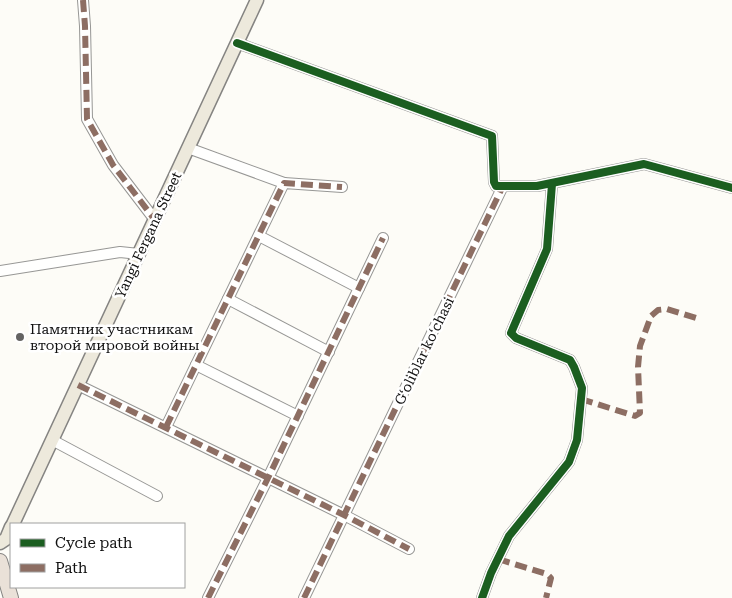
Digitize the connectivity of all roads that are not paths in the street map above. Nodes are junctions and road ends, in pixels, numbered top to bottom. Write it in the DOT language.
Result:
graph roads {
  1 [pos="82,0"];
  2 [pos="257,0"];
  3 [pos="237,43"];
  4 [pos="188,148"];
  5 [pos="284,183"];
  6 [pos="552,184"];
  7 [pos="503,186"];
  8 [pos="342,187"];
  9 [pos="732,188"];
  10 [pos="155,220"];
  11 [pos="259,236"];
  12 [pos="383,238"];
  13 [pos="139,254"];
  14 [pos="0,271"];
  15 [pos="359,288"];
  16 [pos="228,299"];
  17 [pos="329,352"];
  18 [pos="196,365"];
  19 [pos="78,385"];
  20 [pos="298,416"];
  21 [pos="166,427"];
  22 [pos="52,440"];
  23 [pos="268,478"];
  24 [pos="158,496"];
  25 [pos="344,515"];
  26 [pos="13,523"];
  27 [pos="10,530"];
  28 [pos="0,542"];
  29 [pos="409,549"];
  30 [pos="0,561"];
  31 [pos="11,598"];
  32 [pos="208,598"];
  33 [pos="304,598"];
  34 [pos="482,598"];
  1 -- 10 [label="street"];
  2 -- 3 [label="main road, Yangi Fergana Street"];
  3 -- 4 [label="main road, Yangi Fergana Street"];
  3 -- 7 [label="street"];
  4 -- 5 [label="street"];
  4 -- 10 [label="main road, Yangi Fergana Street"];
  5 -- 8 [label="street"];
  5 -- 11 [label="street"];
  6 -- 7 [label="street"];
  6 -- 9 [label="street"];
  6 -- 34 [label="street"];
  7 -- 25 [label="street, Gʻoliblar koʻchasi"];
  10 -- 13 [label="main road, Yangi Fergana Street"];
  11 -- 15 [label="street"];
  11 -- 16 [label="street"];
  12 -- 15 [label="street"];
  13 -- 14 [label="street"];
  13 -- 19 [label="main road, Yangi Fergana Street"];
  15 -- 17 [label="street"];
  16 -- 17 [label="street"];
  16 -- 18 [label="street"];
  17 -- 20 [label="street"];
  18 -- 20 [label="street"];
  18 -- 21 [label="street"];
  19 -- 21 [label="street"];
  19 -- 22 [label="main road, Yangi Fergana Street"];
  20 -- 23 [label="street"];
  21 -- 23 [label="street"];
  22 -- 24 [label="street"];
  22 -- 26 [label="main road, Yangi Fergana Street"];
  23 -- 25 [label="street"];
  23 -- 32 [label="street"];
  25 -- 29 [label="street"];
  25 -- 33 [label="street, Gʻoliblar koʻchasi"];
  27 -- 28 [label="main road, Yangi Fergana Street"];
  30 -- 31 [label="highway"];
}
